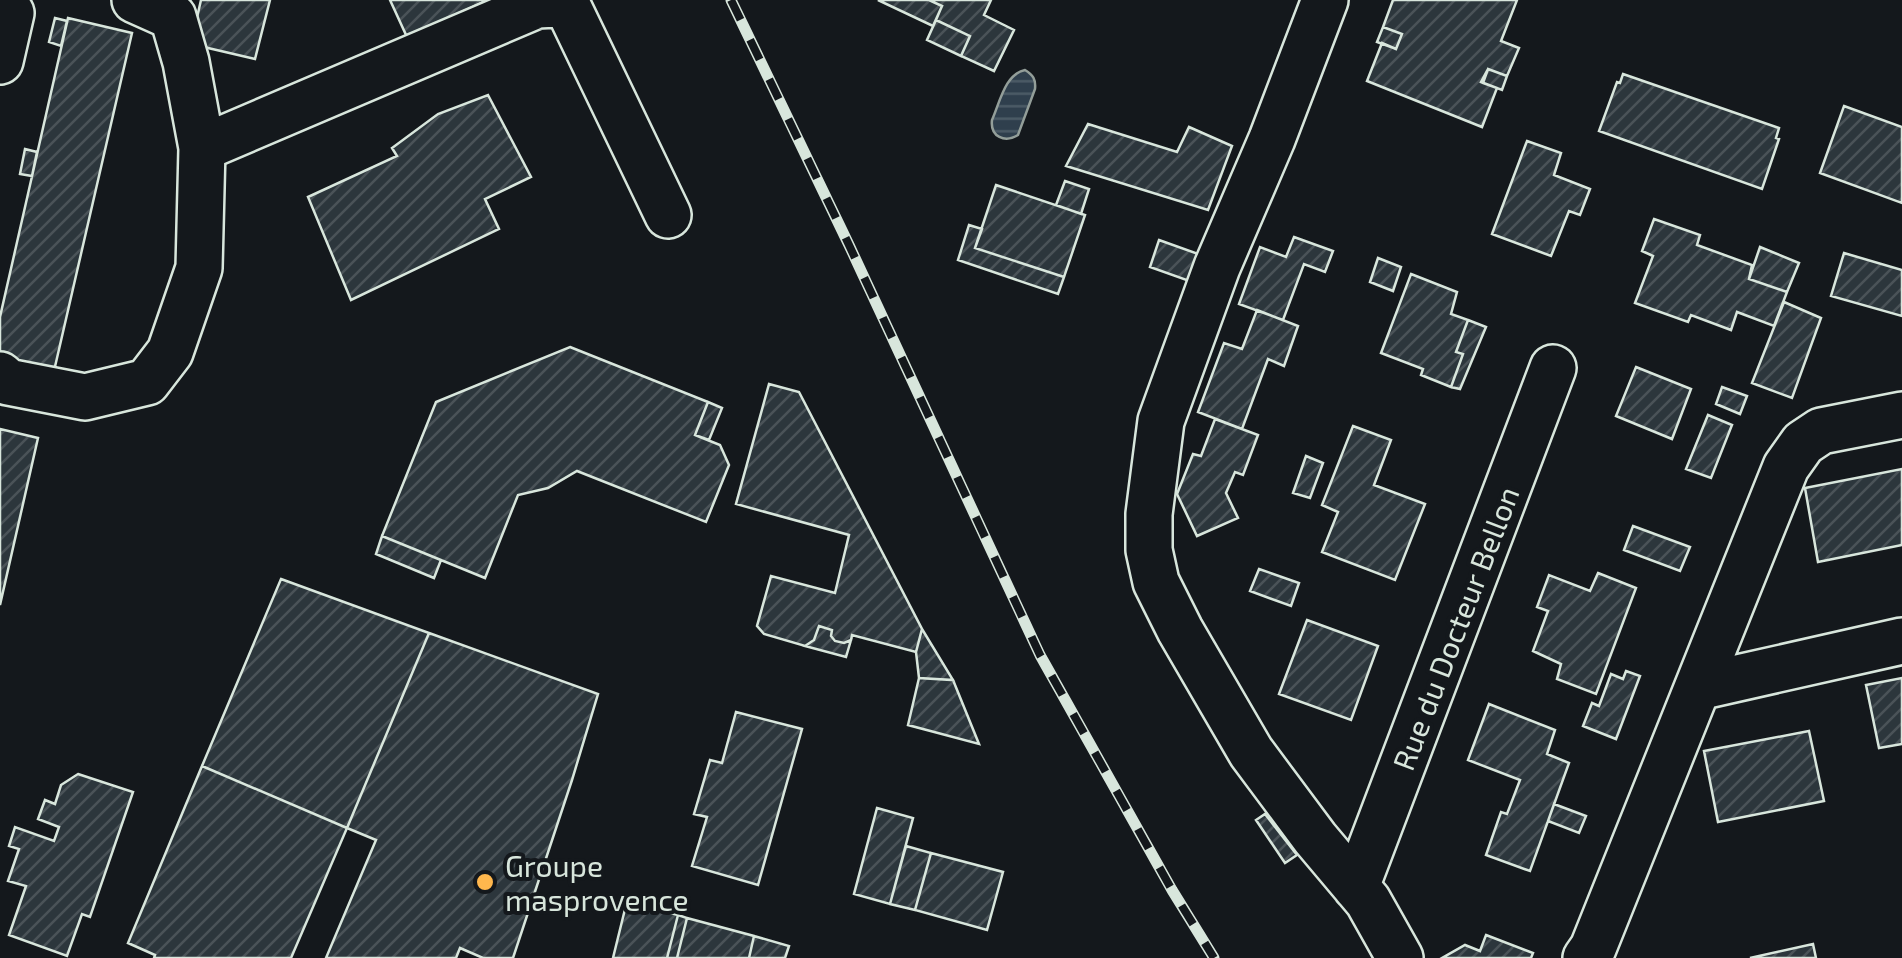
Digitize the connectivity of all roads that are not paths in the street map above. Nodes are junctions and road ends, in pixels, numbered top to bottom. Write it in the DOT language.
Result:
graph roads {
  1 [pos="135,0"];
  2 [pos="1325,0"];
  3 [pos="16,8"];
  4 [pos="0,61"];
  5 [pos="202,148"];
  6 [pos="668,215"];
  7 [pos="1553,368"];
  8 [pos="0,375"];
  9 [pos="1902,415"];
  10 [pos="1902,641"];
  11 [pos="1698,687"];
  12 [pos="1356,887"];
  13 [pos="1400,958"];
  14 [pos="1586,958"];
  1 -- 5 [label="street"];
  2 -- 12 [label="street"];
  3 -- 4 [label="street"];
  5 -- 6 [label="street"];
  5 -- 8 [label="street"];
  7 -- 12 [label="street, Rue du Docteur Bellon"];
  9 -- 11 [label="street"];
  10 -- 11 [label="street"];
  11 -- 14 [label="street"];
  12 -- 13 [label="street"];
}
